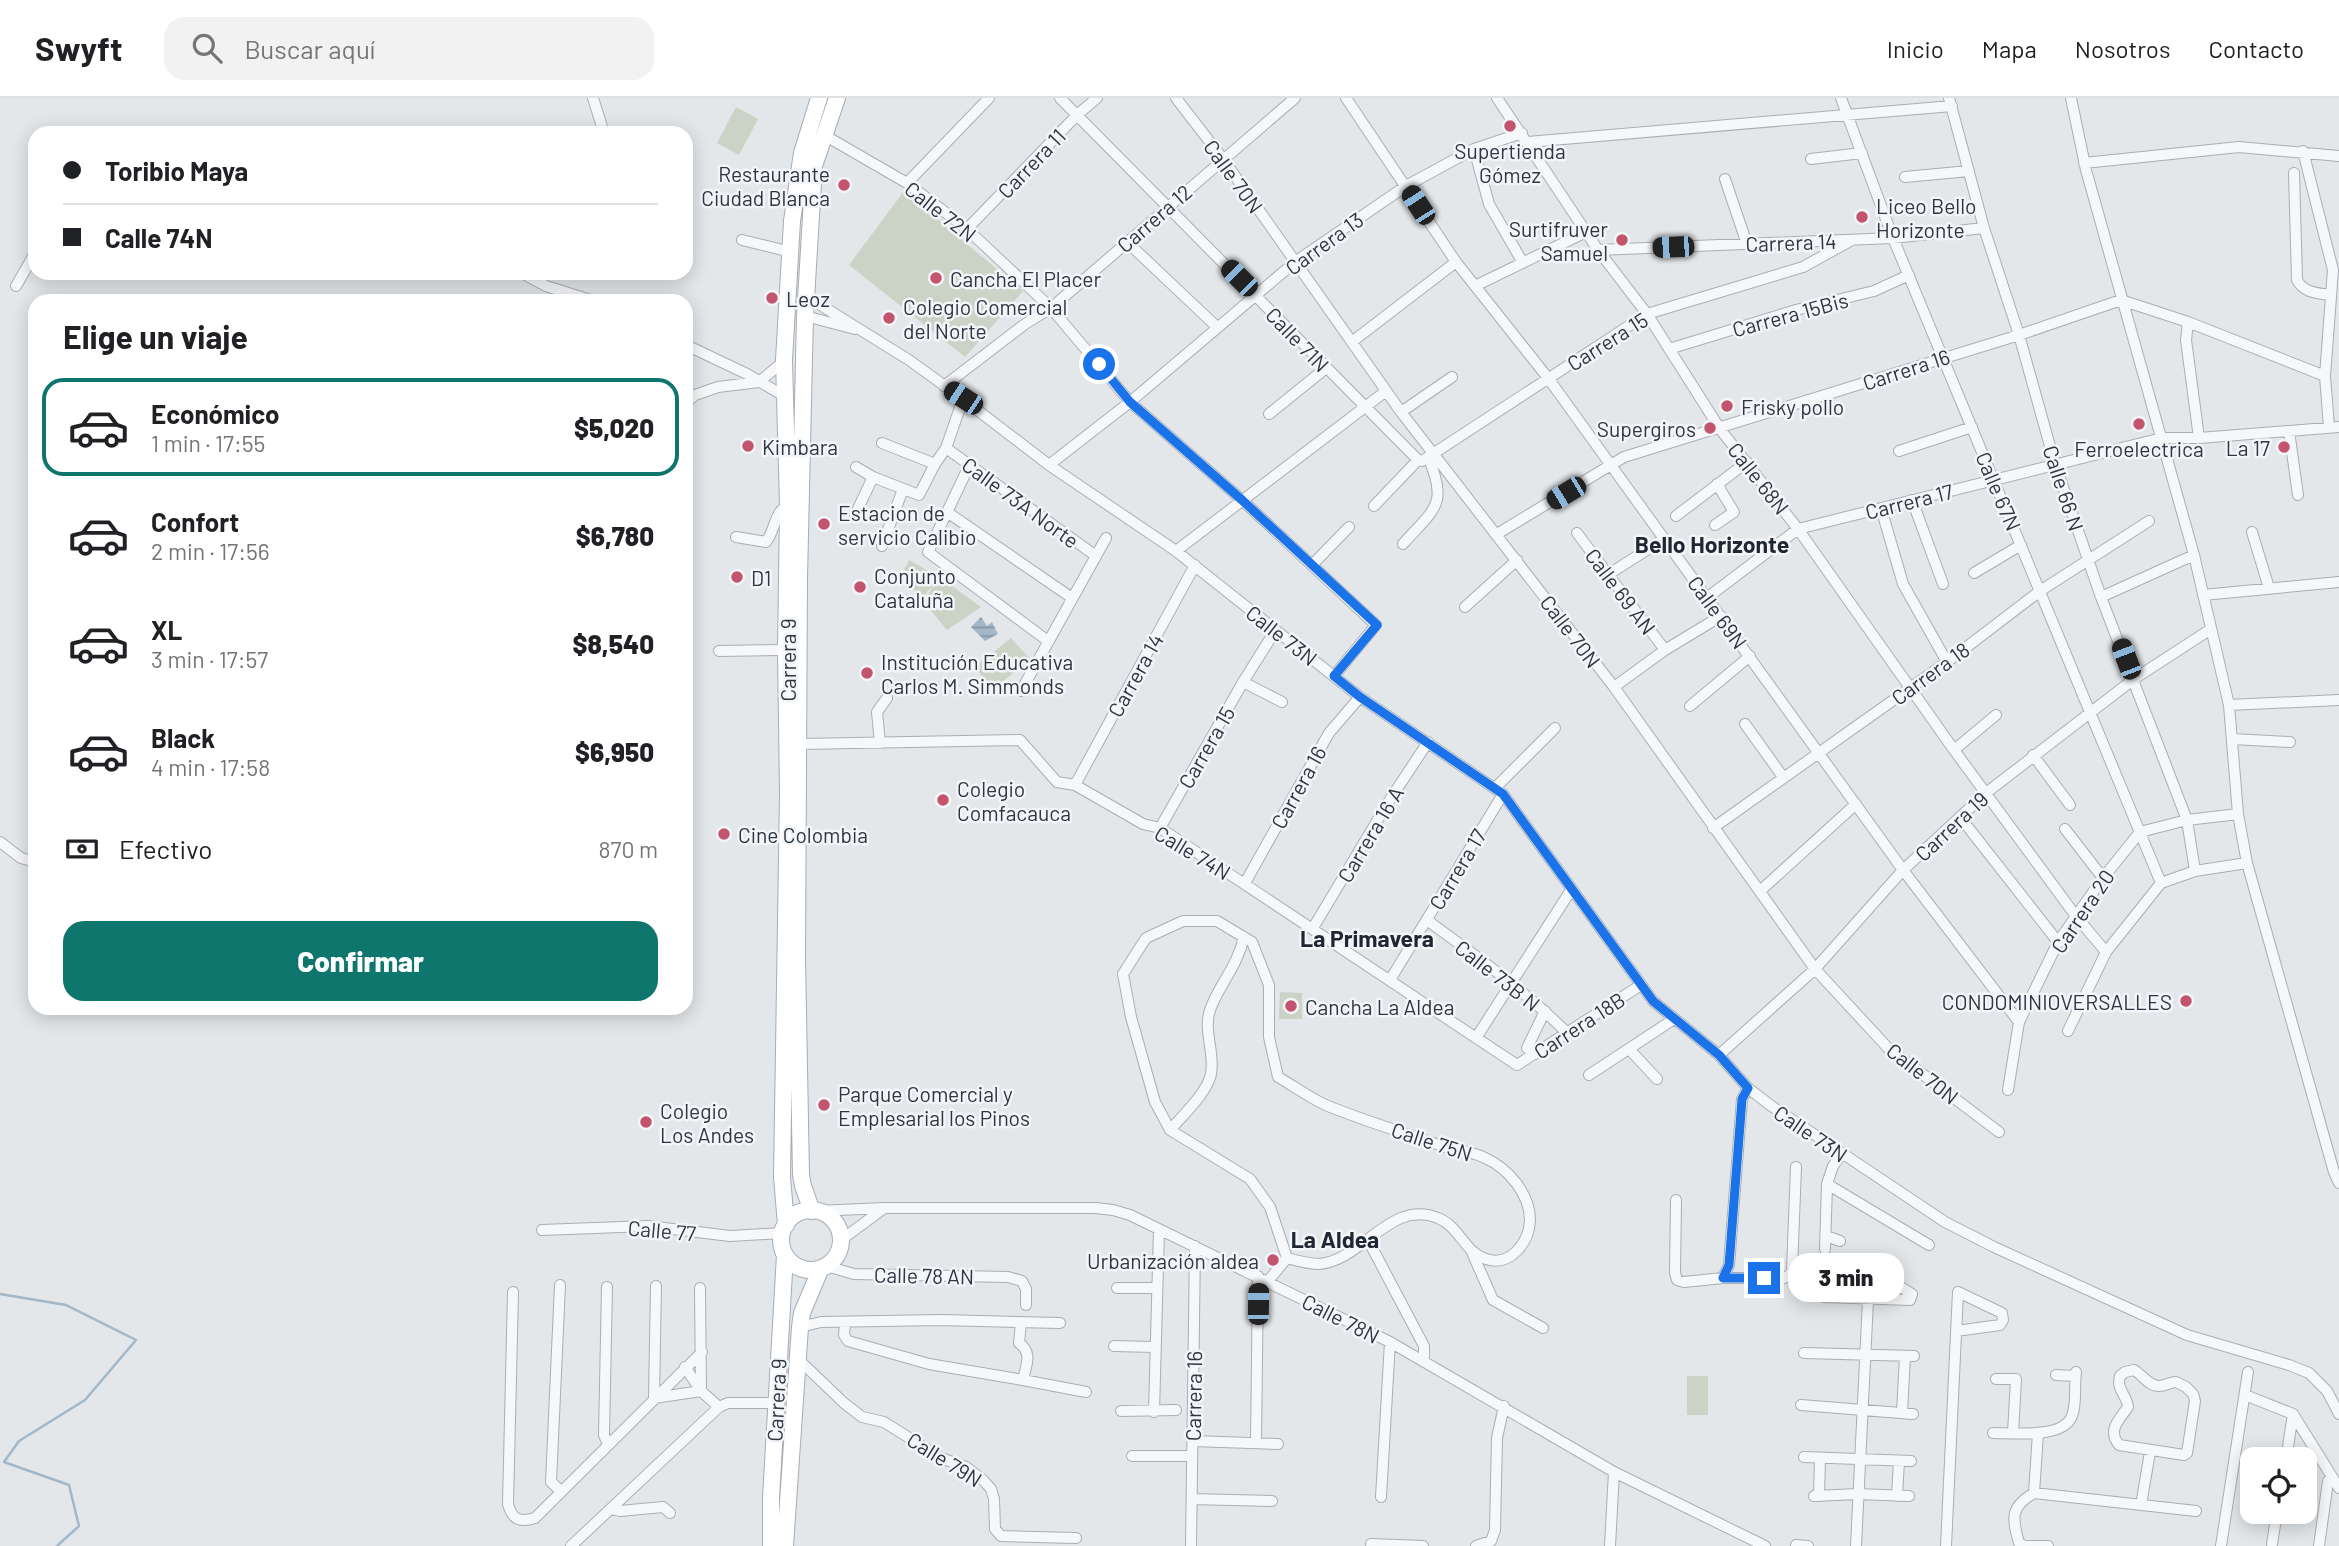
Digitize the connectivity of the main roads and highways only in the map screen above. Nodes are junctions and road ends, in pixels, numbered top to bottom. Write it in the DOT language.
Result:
graph roads {
  1 [pos="819,98"];
  2 [pos="837,98"];
  3 [pos="792,252"];
  4 [pos="805,316"];
  5 [pos="814,1211"];
  6 [pos="784,1229"];
  7 [pos="785,1255"];
  8 [pos="824,1267"];
  9 [pos="771,1546"];
  10 [pos="785,1546"];
  1 -- 3 [label="main road, Carrera 9"];
  2 -- 4 [label="main road, Carrera 9"];
  3 -- 4 [label="main road"];
  3 -- 6 [label="main road, Carrera 9"];
  4 -- 5 [label="main road, Carrera 9"];
  5 -- 6 [label="main road"];
  5 -- 8 [label="main road"];
  6 -- 7 [label="main road"];
  7 -- 8 [label="main road"];
  7 -- 9 [label="main road, Carrera 9"];
  8 -- 10 [label="main road, Carrera 9"];
}
